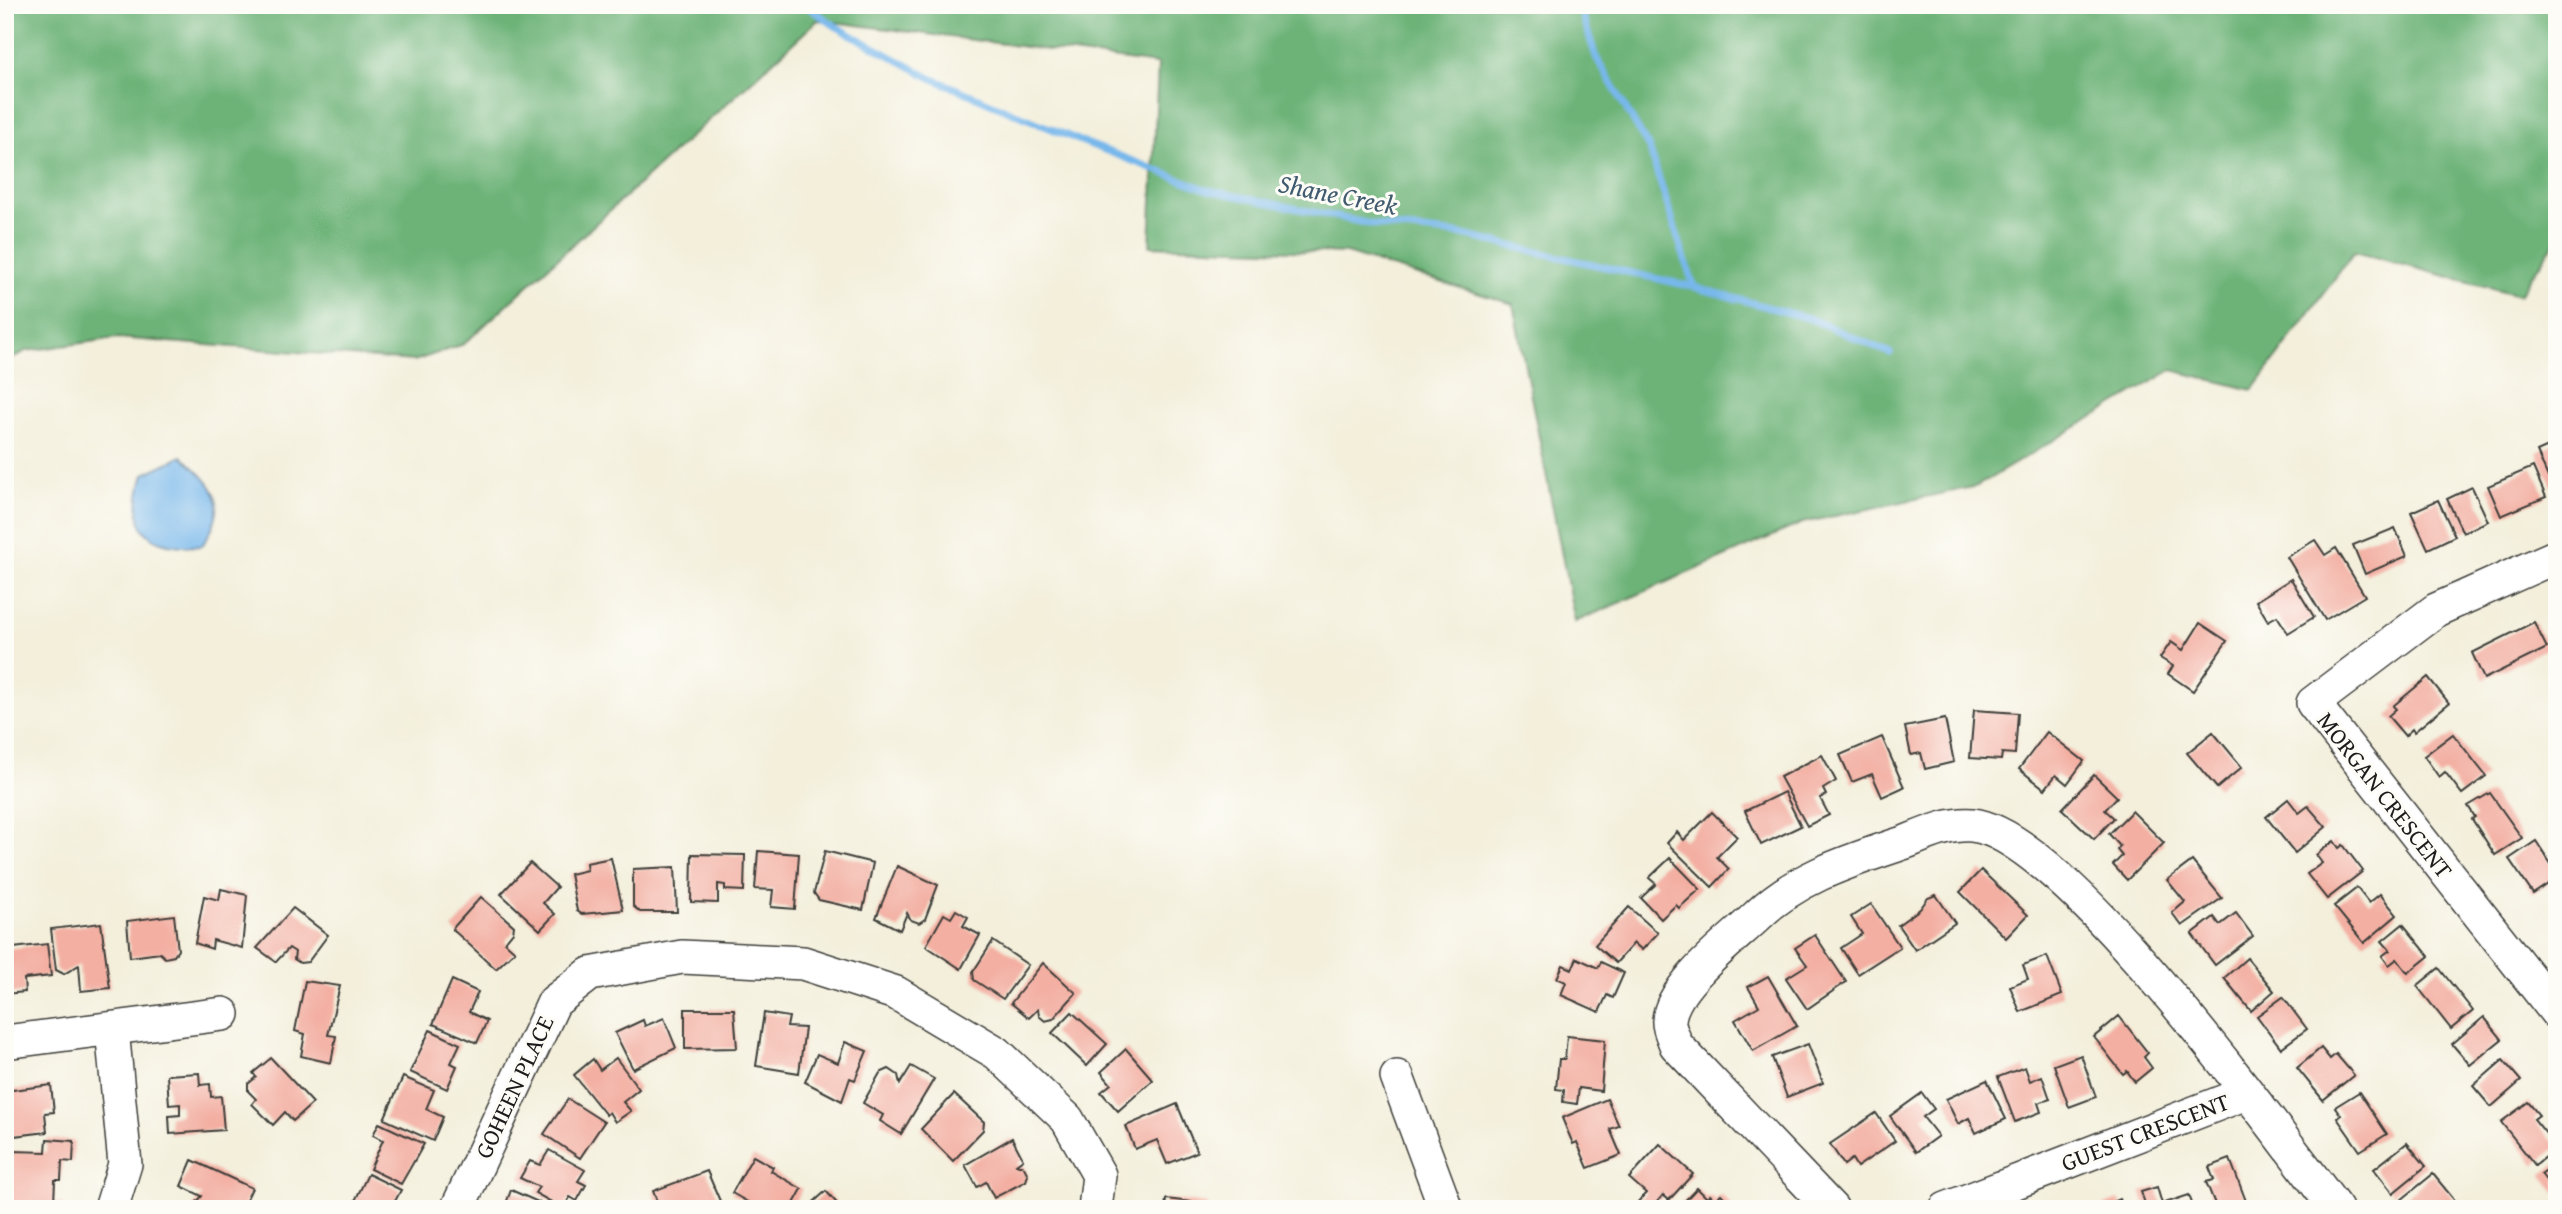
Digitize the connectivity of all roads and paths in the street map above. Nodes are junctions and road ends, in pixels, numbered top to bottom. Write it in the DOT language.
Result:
graph roads {
  1 [pos="2557,556"];
  2 [pos="2557,1013"];
  3 [pos="223,1014"];
  4 [pos="112,1029"];
  5 [pos="5,1042"];
  6 [pos="1397,1077"];
  7 [pos="2246,1093"];
  8 [pos="111,1209"];
  9 [pos="457,1209"];
  10 [pos="1095,1209"];
  11 [pos="1446,1209"];
  12 [pos="1832,1209"];
  13 [pos="1946,1209"];
  14 [pos="2336,1209"];
  1 -- 2 [label="street, MORGAN CRESCENT"];
  3 -- 4 [label="street"];
  4 -- 5 [label="street"];
  4 -- 8 [label="street"];
  6 -- 11 [label="street"];
  7 -- 12 [label="street"];
  7 -- 13 [label="street, GUEST CRESCENT"];
  7 -- 14 [label="street, GUEST CRESCENT"];
  9 -- 10 [label="street, GOHEEN PLACE"];
}
